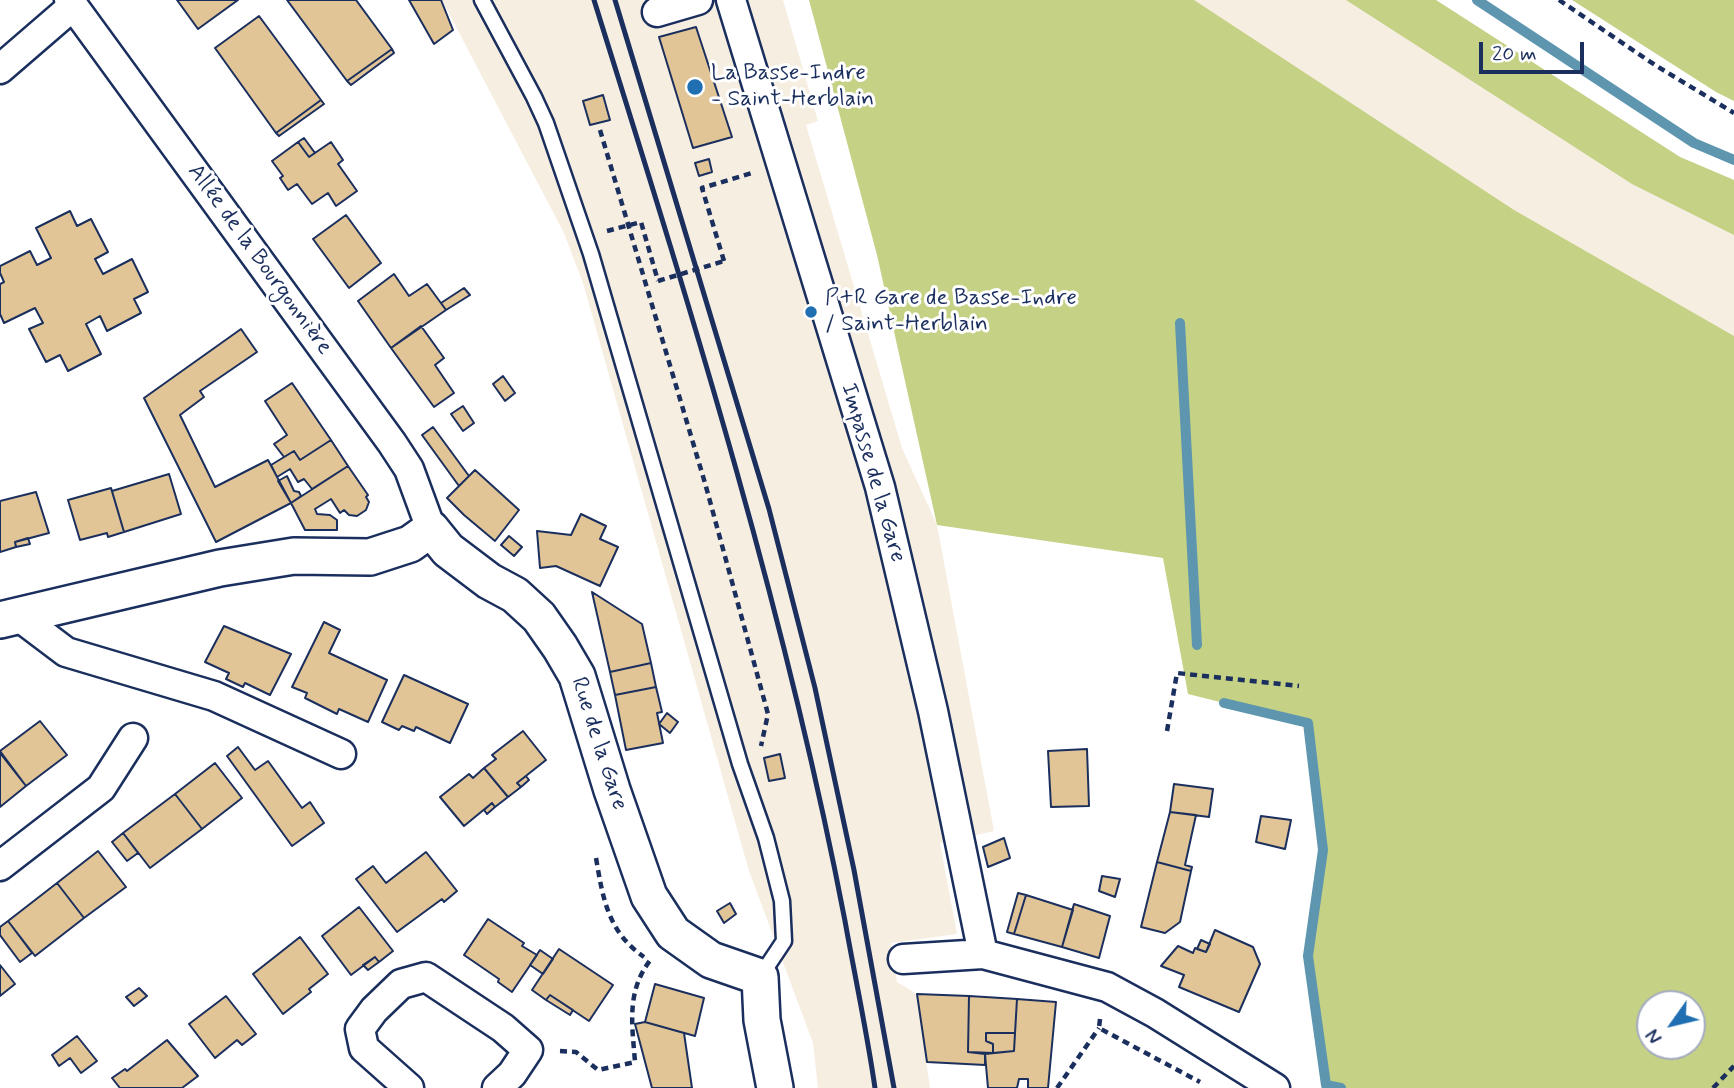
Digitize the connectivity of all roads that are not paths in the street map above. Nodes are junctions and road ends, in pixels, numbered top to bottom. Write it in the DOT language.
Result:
graph roads {
  1 [pos="482,0"];
  2 [pos="698,0"];
  3 [pos="731,0"];
  4 [pos="71,3"];
  5 [pos="657,12"];
  6 [pos="0,69"];
  7 [pos="431,529"];
  8 [pos="9,617"];
  9 [pos="133,738"];
  10 [pos="341,754"];
  11 [pos="0,866"];
  12 [pos="983,954"];
  13 [pos="904,959"];
  14 [pos="761,977"];
  15 [pos="409,1088"];
  16 [pos="497,1088"];
  17 [pos="775,1088"];
  18 [pos="1275,1088"];
  1 -- 14 [label="lane"];
  2 -- 5 [label="street"];
  3 -- 12 [label="street, Impasse de la Gare"];
  4 -- 6 [label="street"];
  4 -- 7 [label="street, Allée de la Bourgonnière"];
  7 -- 8 [label="street"];
  7 -- 14 [label="street, Rue de la Gare"];
  8 -- 10 [label="street"];
  9 -- 11 [label="street"];
  12 -- 13 [label="street"];
  12 -- 18 [label="street"];
  14 -- 17 [label="street"];
  15 -- 16 [label="street"];
}
